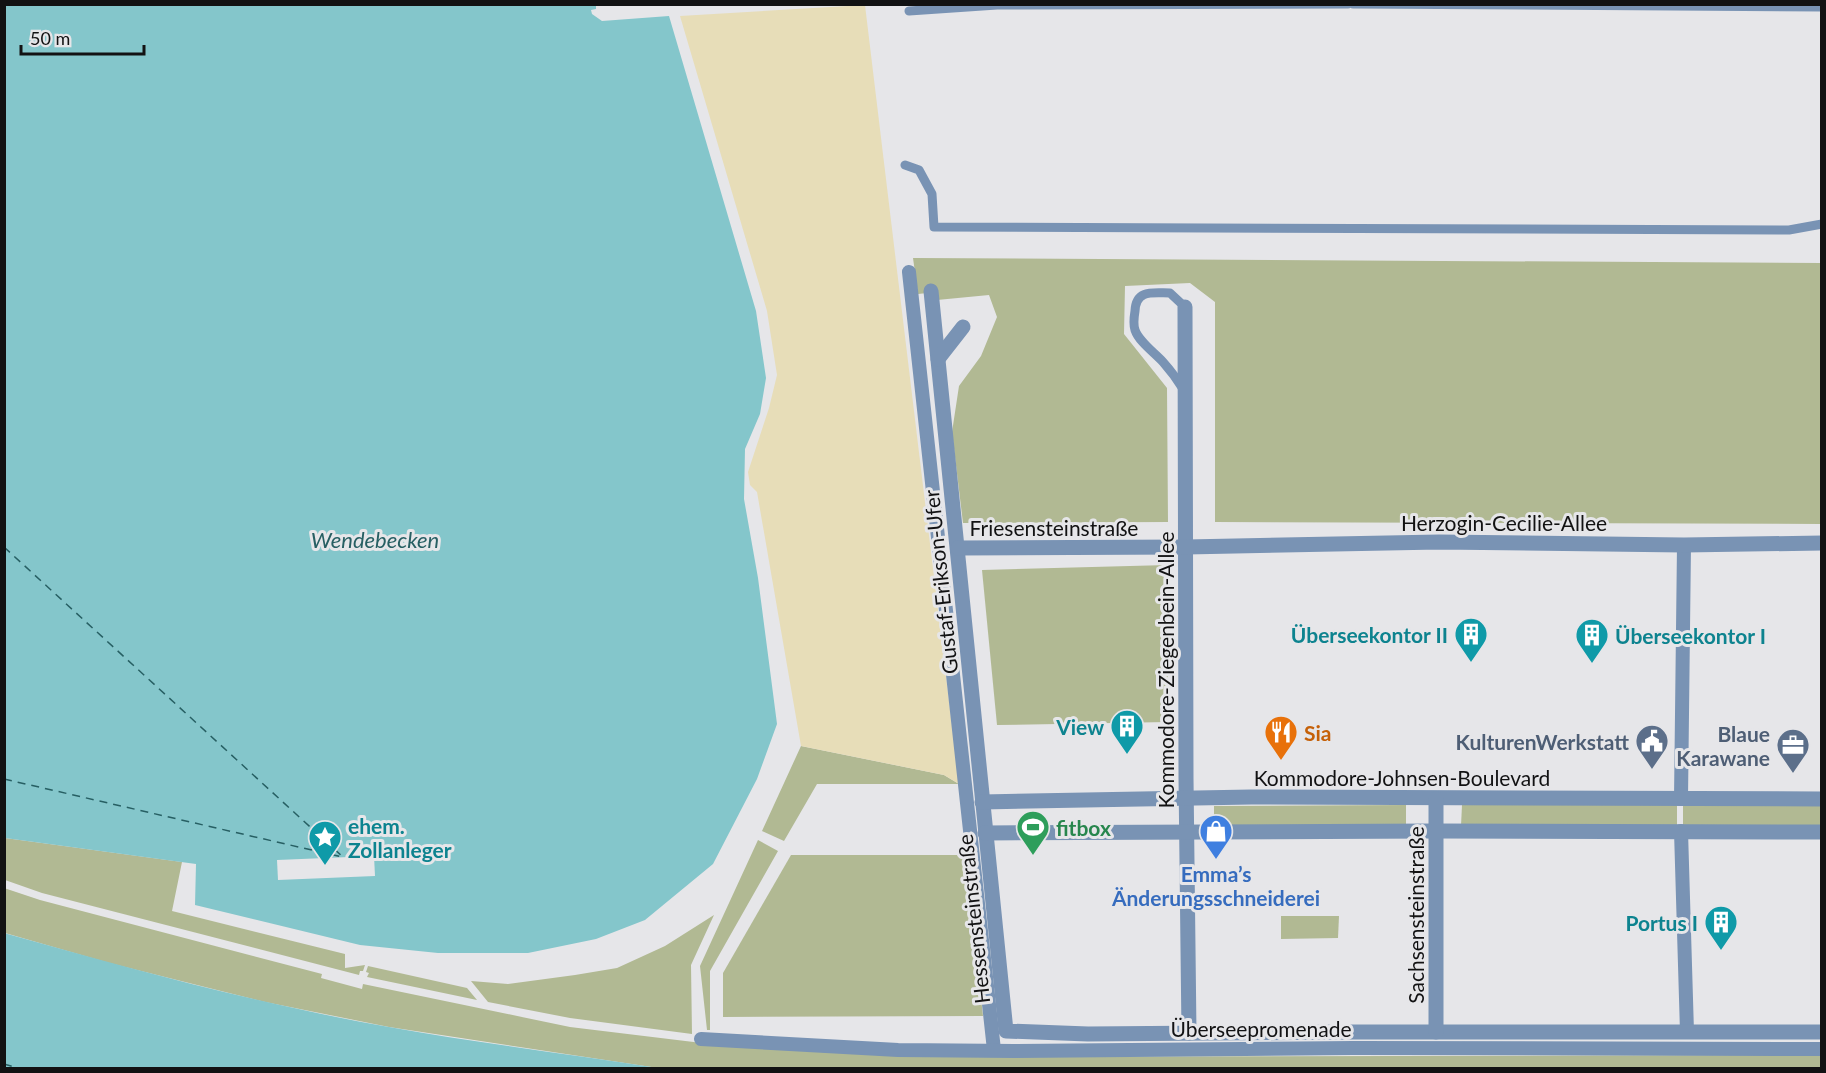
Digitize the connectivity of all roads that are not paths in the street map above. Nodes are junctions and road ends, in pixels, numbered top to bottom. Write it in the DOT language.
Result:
graph roads {
  1 [pos="1348,4"];
  2 [pos="1353,4"];
  3 [pos="997,5"];
  4 [pos="1821,6"];
  5 [pos="909,11"];
  6 [pos="905,165"];
  7 [pos="1821,224"];
  8 [pos="909,272"];
  9 [pos="931,291"];
  10 [pos="1185,307"];
  11 [pos="963,327"];
  12 [pos="938,359"];
  13 [pos="1186,394"];
  14 [pos="1821,543"];
  15 [pos="1684,545"];
  16 [pos="1186,547"];
  17 [pos="958,548"];
  18 [pos="1186,798"];
  19 [pos="1436,799"];
  20 [pos="1681,799"];
  21 [pos="1821,799"];
  22 [pos="982,802"];
  23 [pos="1436,831"];
  24 [pos="1681,831"];
  25 [pos="1186,832"];
  26 [pos="1821,832"];
  27 [pos="985,833"];
  28 [pos="998,1031"];
  29 [pos="1436,1032"];
  30 [pos="1687,1032"];
  31 [pos="1821,1032"];
  32 [pos="1189,1034"];
  33 [pos="700,1039"];
  34 [pos="1821,1049"];
  35 [pos="994,1050"];
  1 -- 3 [label="lane"];
  2 -- 4 [label="lane"];
  3 -- 5 [label="lane"];
  6 -- 7 [label="lane"];
  8 -- 28 [label="street"];
  9 -- 12 [label="street, Gustaf-Erikson-Ufer"];
  10 -- 13 [label="street, Kommodore-Ziegenbein-Allee"];
  10 -- 13 [label="lane"];
  11 -- 12 [label="street"];
  12 -- 17 [label="street, Gustaf-Erikson-Ufer"];
  13 -- 16 [label="street, Kommodore-Ziegenbein-Allee"];
  14 -- 15 [label="street, Herzogin-Cecilie-Allee"];
  15 -- 16 [label="street, Herzogin-Cecilie-Allee"];
  15 -- 20 [label="street"];
  16 -- 17 [label="street, Friesensteinstraße"];
  16 -- 18 [label="street, Kommodore-Ziegenbein-Allee"];
  17 -- 22 [label="street, Gustaf-Erikson-Ufer"];
  18 -- 19 [label="street, Kommodore-Johnsen-Boulevard"];
  18 -- 22 [label="street, Kommodore-Johnsen-Boulevard"];
  18 -- 25 [label="street, Kommodore-Ziegenbein-Allee"];
  19 -- 20 [label="street, Kommodore-Johnsen-Boulevard"];
  19 -- 23 [label="street, Sachsensteinstraße"];
  20 -- 21 [label="street, Kommodore-Johnsen-Boulevard"];
  22 -- 27 [label="street, Hessensteinstraße"];
  23 -- 24 [label="street"];
  23 -- 25 [label="street"];
  23 -- 29 [label="street, Sachsensteinstraße"];
  24 -- 26 [label="street"];
  24 -- 30 [label="street"];
  25 -- 27 [label="street"];
  25 -- 32 [label="street, Kommodore-Ziegenbein-Allee"];
  27 -- 28 [label="street, Hessensteinstraße"];
  28 -- 32 [label="street, Überseepromenade"];
  28 -- 35 [label="street"];
  29 -- 30 [label="street, Überseepromenade"];
  29 -- 32 [label="street, Überseepromenade"];
  30 -- 31 [label="street, Überseepromenade"];
  33 -- 35 [label="street, Überseepromenade"];
  34 -- 35 [label="street, Überseepromenade"];
}
